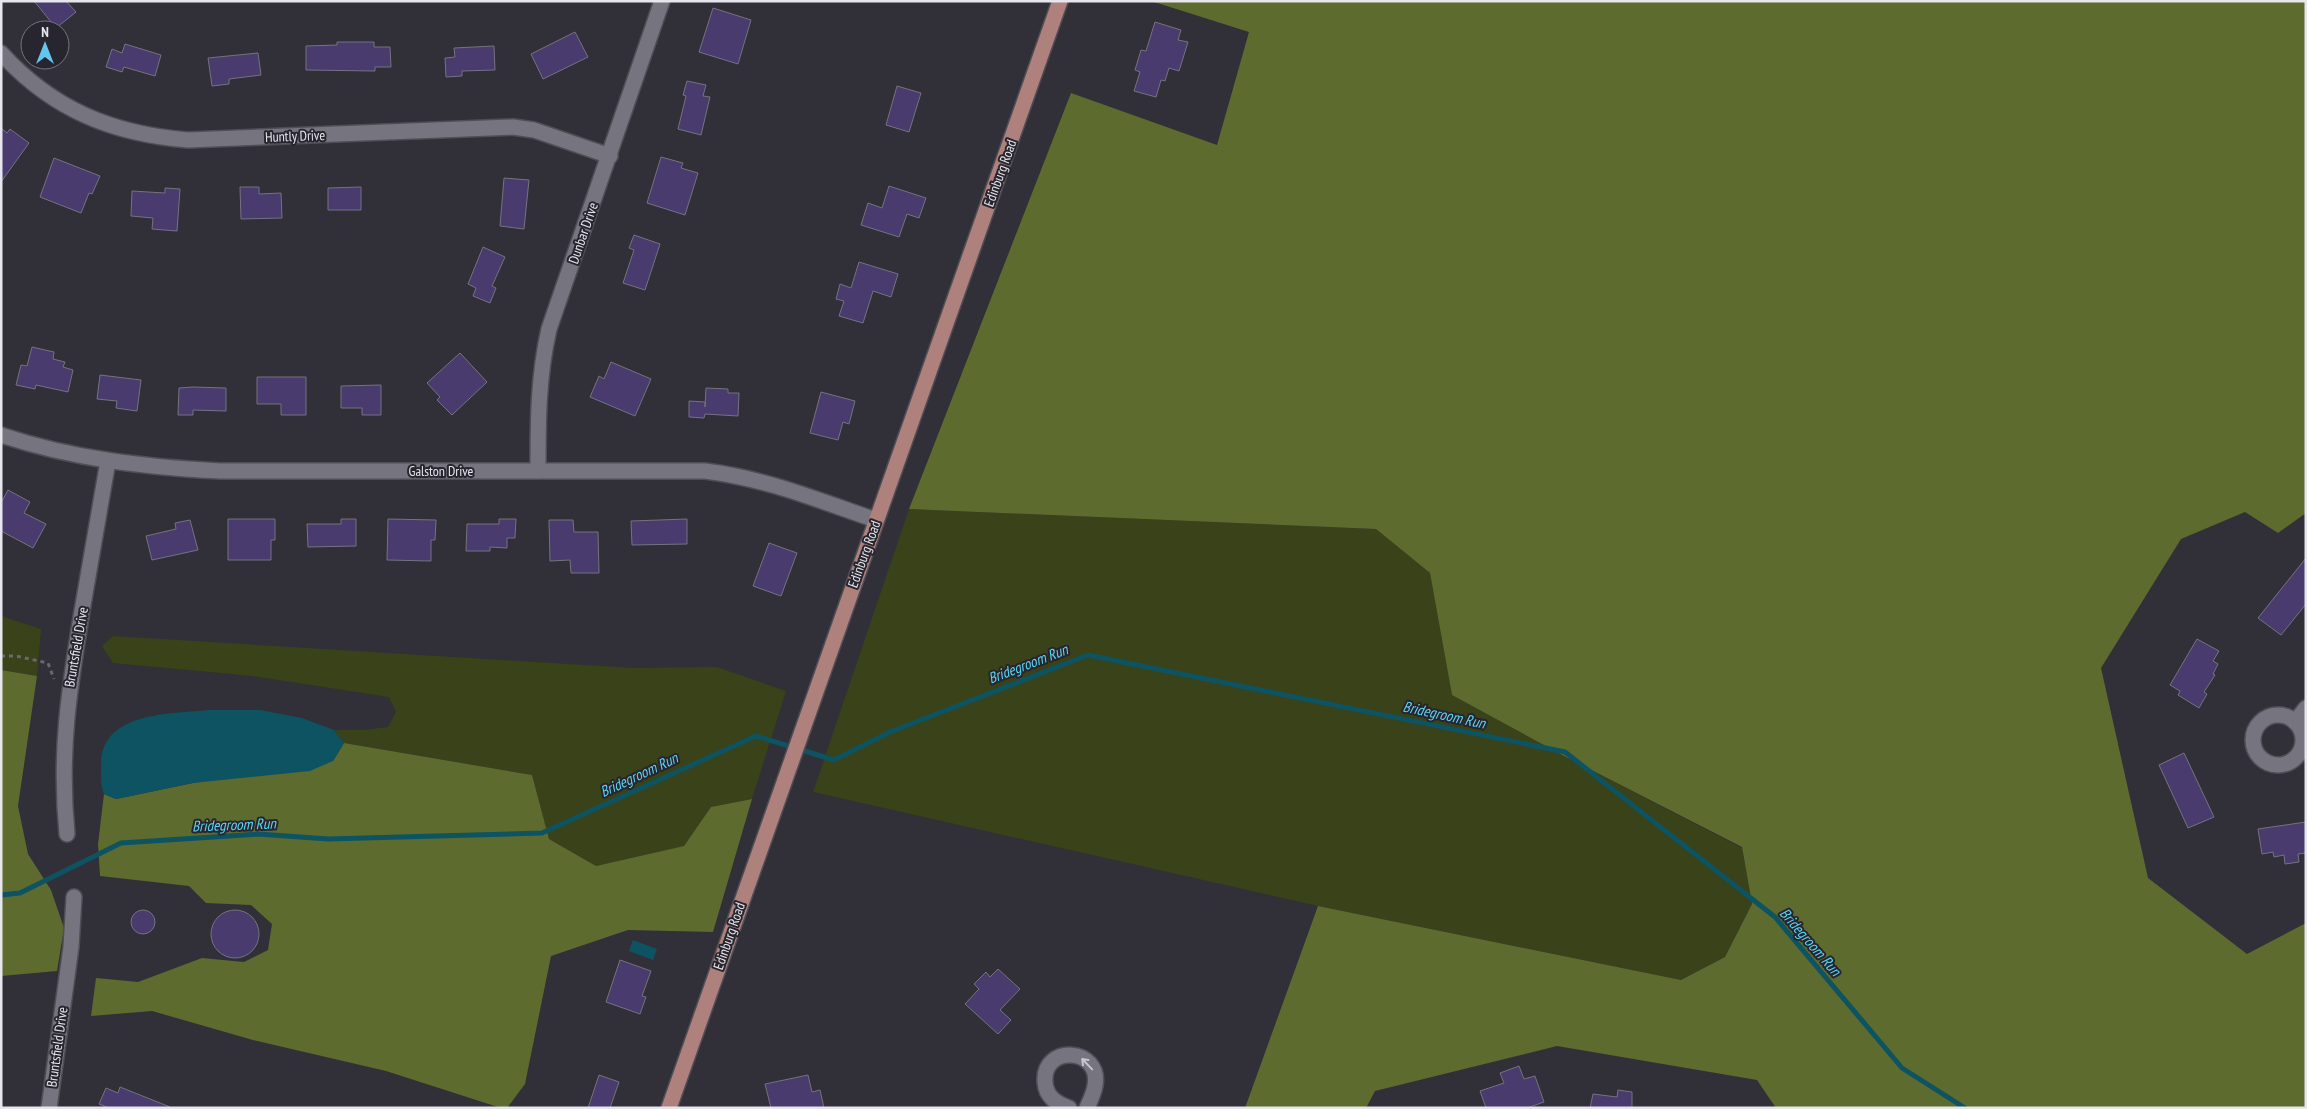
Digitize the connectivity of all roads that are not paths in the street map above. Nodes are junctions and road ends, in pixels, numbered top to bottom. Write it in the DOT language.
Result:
graph roads {
  1 [pos="662,1"];
  2 [pos="1060,1"];
  3 [pos="1,53"];
  4 [pos="610,156"];
  5 [pos="1,435"];
  6 [pos="108,461"];
  7 [pos="538,470"];
  8 [pos="876,520"];
  9 [pos="2306,708"];
  10 [pos="2295,722"];
  11 [pos="67,834"];
  12 [pos="74,897"];
  13 [pos="49,1108"];
  14 [pos="669,1108"];
  15 [pos="1069,1108"];
  16 [pos="1087,1108"];
  1 -- 4 [label="street, Dunbar Drive"];
  2 -- 8 [label="main road, Edinburg Road"];
  3 -- 4 [label="street, Huntly Drive"];
  4 -- 7 [label="street, Dunbar Drive"];
  5 -- 6 [label="street, Galston Drive"];
  6 -- 7 [label="street, Galston Drive"];
  6 -- 11 [label="street, Bruntsfield Drive"];
  7 -- 8 [label="street, Galston Drive"];
  8 -- 14 [label="main road, Edinburg Road"];
  9 -- 10 [label="street"];
  12 -- 13 [label="street, Bruntsfield Drive"];
  16 -- 15 [label="street, one-way"];
}
